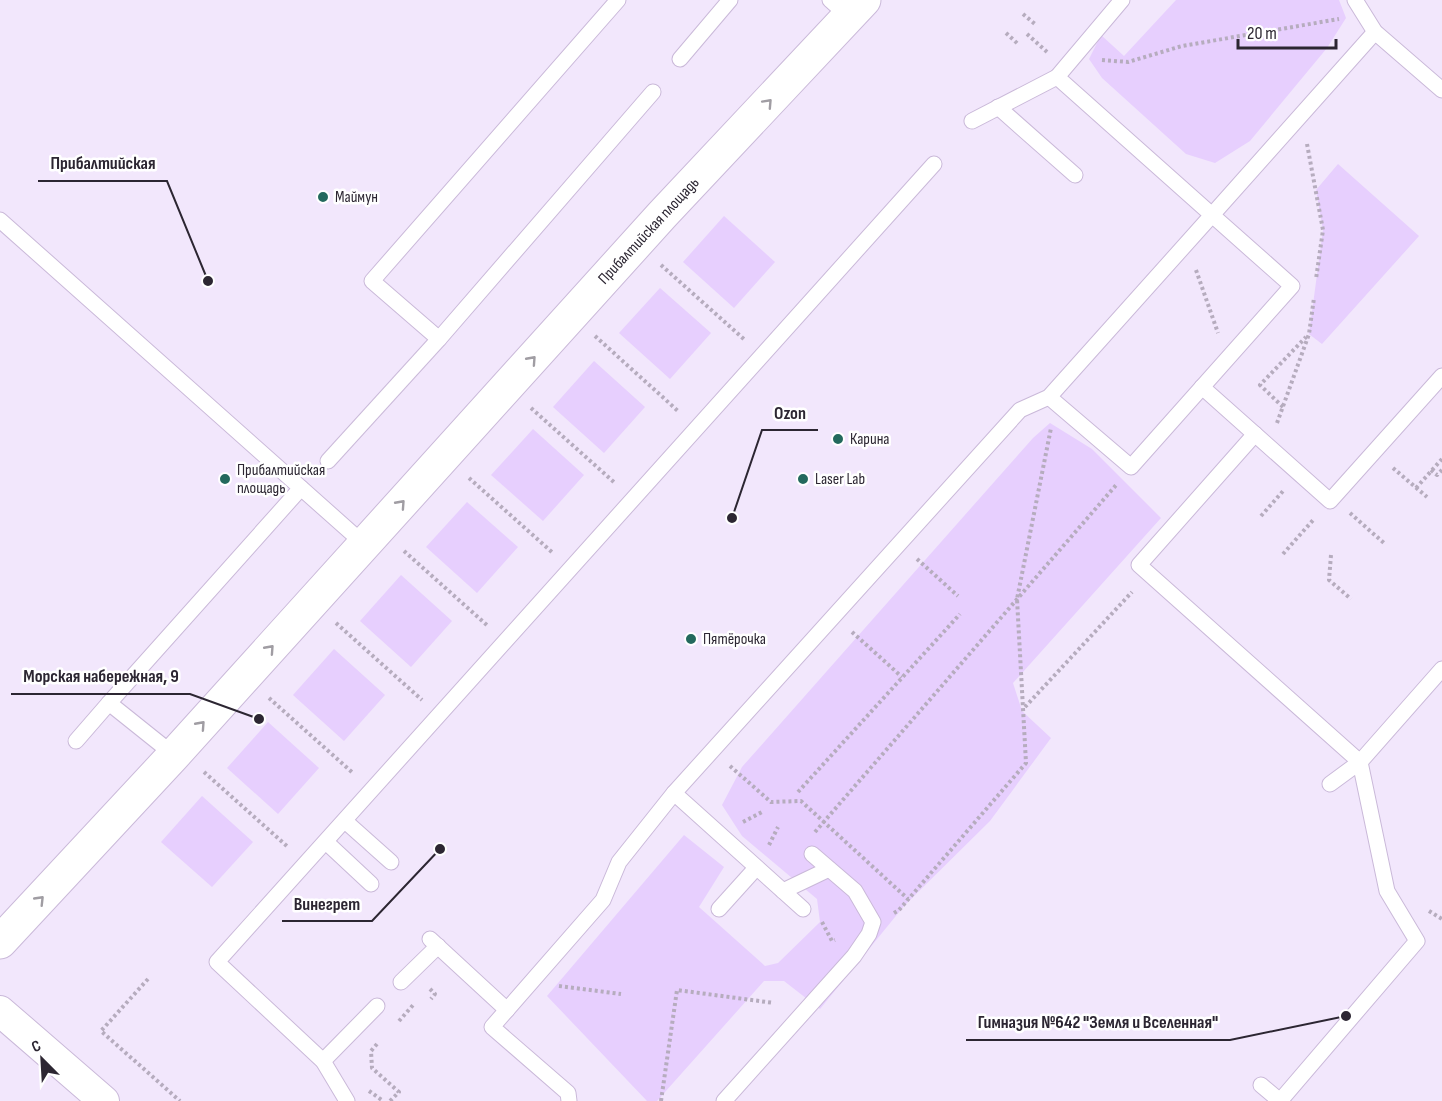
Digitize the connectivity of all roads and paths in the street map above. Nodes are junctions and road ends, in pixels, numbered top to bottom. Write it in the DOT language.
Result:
graph roads {
  1 [pos="618,0"];
  2 [pos="730,0"];
  3 [pos="1122,0"];
  4 [pos="1355,0"];
  5 [pos="848,6"];
  6 [pos="1023,14"];
  7 [pos="1035,24"];
  8 [pos="1376,32"];
  9 [pos="1006,33"];
  10 [pos="1018,44"];
  11 [pos="680,59"];
  12 [pos="1061,72"];
  13 [pos="1442,90"];
  14 [pos="653,92"];
  15 [pos="998,107"];
  16 [pos="972,121"];
  17 [pos="934,164"];
  18 [pos="1075,175"];
  19 [pos="1212,215"];
  20 [pos="0,220"];
  21 [pos="1186,244"];
  22 [pos="656,261"];
  23 [pos="592,334"];
  24 [pos="1309,334"];
  25 [pos="439,339"];
  26 [pos="762,356"];
  27 [pos="1228,359"];
  28 [pos="1442,376"];
  29 [pos="1202,387"];
  30 [pos="1053,400"];
  31 [pos="529,405"];
  32 [pos="1283,407"];
  33 [pos="697,428"];
  34 [pos="1256,434"];
  35 [pos="1375,451"];
  36 [pos="1442,459"];
  37 [pos="328,461"];
  38 [pos="1131,467"];
  39 [pos="1431,470"];
  40 [pos="1442,470"];
  41 [pos="1299,473"];
  42 [pos="466,475"];
  43 [pos="301,488"];
  44 [pos="1416,488"];
  45 [pos="1426,497"];
  46 [pos="633,499"];
  47 [pos="1332,499"];
  48 [pos="1260,516"];
  49 [pos="899,543"];
  50 [pos="364,544"];
  51 [pos="1385,544"];
  52 [pos="401,549"];
  53 [pos="1283,554"];
  54 [pos="1331,555"];
  55 [pos="571,569"];
  56 [pos="1149,573"];
  57 [pos="958,596"];
  58 [pos="1017,599"];
  59 [pos="1351,599"];
  60 [pos="1114,611"];
  61 [pos="960,614"];
  62 [pos="834,615"];
  63 [pos="335,623"];
  64 [pos="505,642"];
  65 [pos="1442,669"];
  66 [pos="902,677"];
  67 [pos="269,698"];
  68 [pos="109,703"];
  69 [pos="1024,708"];
  70 [pos="439,715"];
  71 [pos="76,741"];
  72 [pos="713,750"];
  73 [pos="174,755"];
  74 [pos="1360,762"];
  75 [pos="203,771"];
  76 [pos="1330,784"];
  77 [pos="372,790"];
  78 [pos="798,792"];
  79 [pos="674,793"];
  80 [pos="345,821"];
  81 [pos="823,822"];
  82 [pos="326,842"];
  83 [pos="810,847"];
  84 [pos="391,862"];
  85 [pos="307,863"];
  86 [pos="756,868"];
  87 [pos="829,869"];
  88 [pos="371,884"];
  89 [pos="783,891"];
  90 [pos="719,909"];
  91 [pos="803,909"];
  92 [pos="0,942"];
  93 [pos="148,979"];
  94 [pos="401,982"];
  95 [pos="526,988"];
  96 [pos="435,994"];
  97 [pos="621,994"];
  98 [pos="431,999"];
  99 [pos="774,1003"];
  100 [pos="377,1006"];
  101 [pos="507,1010"];
  102 [pos="0,1011"];
  103 [pos="400,1018"];
  104 [pos="394,1025"];
  105 [pos="382,1039"];
  106 [pos="323,1061"];
  107 [pos="1261,1085"];
  108 [pos="379,1097"];
  109 [pos="104,1101"];
  110 [pos="180,1101"];
  111 [pos="346,1101"];
  112 [pos="384,1101"];
  113 [pos="390,1101"];
  114 [pos="569,1101"];
  115 [pos="661,1101"];
  116 [pos="724,1101"];
  117 [pos="1280,1101"];
  1 -- 25 [label="lane"];
  2 -- 11 [label="lane"];
  3 -- 12 [label="lane"];
  4 -- 8 [label="lane"];
  50 -- 5 [label="street, Прибалтийская площадь, one-way"];
  6 -- 7 [label="path"];
  8 -- 12 [label="path"];
  8 -- 13 [label="lane"];
  8 -- 19 [label="lane"];
  9 -- 10 [label="path"];
  12 -- 15 [label="lane"];
  12 -- 19 [label="lane"];
  14 -- 25 [label="lane"];
  15 -- 16 [label="lane"];
  15 -- 18 [label="lane"];
  17 -- 26 [label="lane"];
  19 -- 21 [label="lane"];
  19 -- 27 [label="lane"];
  20 -- 43 [label="lane"];
  21 -- 27 [label="path"];
  21 -- 30 [label="lane"];
  22 -- 26 [label="path"];
  23 -- 33 [label="path"];
  24 -- 32 [label="path"];
  25 -- 37 [label="lane"];
  26 -- 33 [label="lane"];
  27 -- 29 [label="lane"];
  28 -- 35 [label="lane"];
  29 -- 34 [label="lane"];
  29 -- 38 [label="lane"];
  30 -- 38 [label="lane"];
  30 -- 49 [label="lane"];
  30 -- 58 [label="path"];
  31 -- 46 [label="path"];
  33 -- 46 [label="lane"];
  34 -- 41 [label="lane"];
  34 -- 56 [label="lane"];
  35 -- 44 [label="path"];
  35 -- 47 [label="lane"];
  36 -- 39 [label="path"];
  38 -- 58 [label="path"];
  39 -- 40 [label="path"];
  39 -- 44 [label="path"];
  41 -- 47 [label="lane"];
  41 -- 48 [label="path"];
  42 -- 55 [label="path"];
  43 -- 50 [label="lane"];
  43 -- 68 [label="lane"];
  44 -- 45 [label="path"];
  46 -- 55 [label="lane"];
  47 -- 51 [label="path"];
  47 -- 53 [label="path"];
  49 -- 57 [label="path"];
  49 -- 62 [label="lane"];
  73 -- 50 [label="street, Прибалтийская площадь, one-way"];
  52 -- 64 [label="path"];
  54 -- 59 [label="path"];
  55 -- 64 [label="lane"];
  56 -- 69 [label="path"];
  56 -- 74 [label="lane"];
  58 -- 69 [label="path"];
  58 -- 81 [label="path"];
  60 -- 69 [label="path"];
  61 -- 66 [label="path"];
  62 -- 66 [label="path"];
  62 -- 72 [label="lane"];
  63 -- 70 [label="path"];
  64 -- 70 [label="lane"];
  65 -- 74 [label="lane"];
  66 -- 78 [label="path"];
  67 -- 77 [label="path"];
  68 -- 71 [label="lane"];
  68 -- 73 [label="lane"];
  69 -- 81 [label="path"];
  70 -- 77 [label="lane"];
  72 -- 79 [label="lane"];
  72 -- 81 [label="path"];
  92 -- 73 [label="street, Прибалтийская площадь, one-way"];
  74 -- 76 [label="lane"];
  74 -- 117 [label="lane"];
  75 -- 85 [label="path"];
  77 -- 80 [label="lane"];
  79 -- 86 [label="lane"];
  79 -- 95 [label="lane"];
  80 -- 82 [label="lane"];
  80 -- 84 [label="lane"];
  81 -- 83 [label="path"];
  82 -- 85 [label="lane"];
  82 -- 88 [label="lane"];
  83 -- 87 [label="lane"];
  85 -- 106 [label="lane"];
  86 -- 89 [label="lane"];
  86 -- 90 [label="lane"];
  87 -- 89 [label="lane"];
  87 -- 116 [label="lane"];
  89 -- 91 [label="lane"];
  93 -- 110 [label="path"];
  94 -- 101 [label="lane"];
  95 -- 97 [label="path"];
  95 -- 101 [label="lane"];
  96 -- 98 [label="path"];
  99 -- 115 [label="path"];
  100 -- 106 [label="lane"];
  101 -- 114 [label="lane"];
  102 -- 109 [label="street"];
  103 -- 104 [label="path"];
  105 -- 113 [label="path"];
  106 -- 111 [label="lane"];
  107 -- 117 [label="lane"];
  108 -- 112 [label="path"];
}
